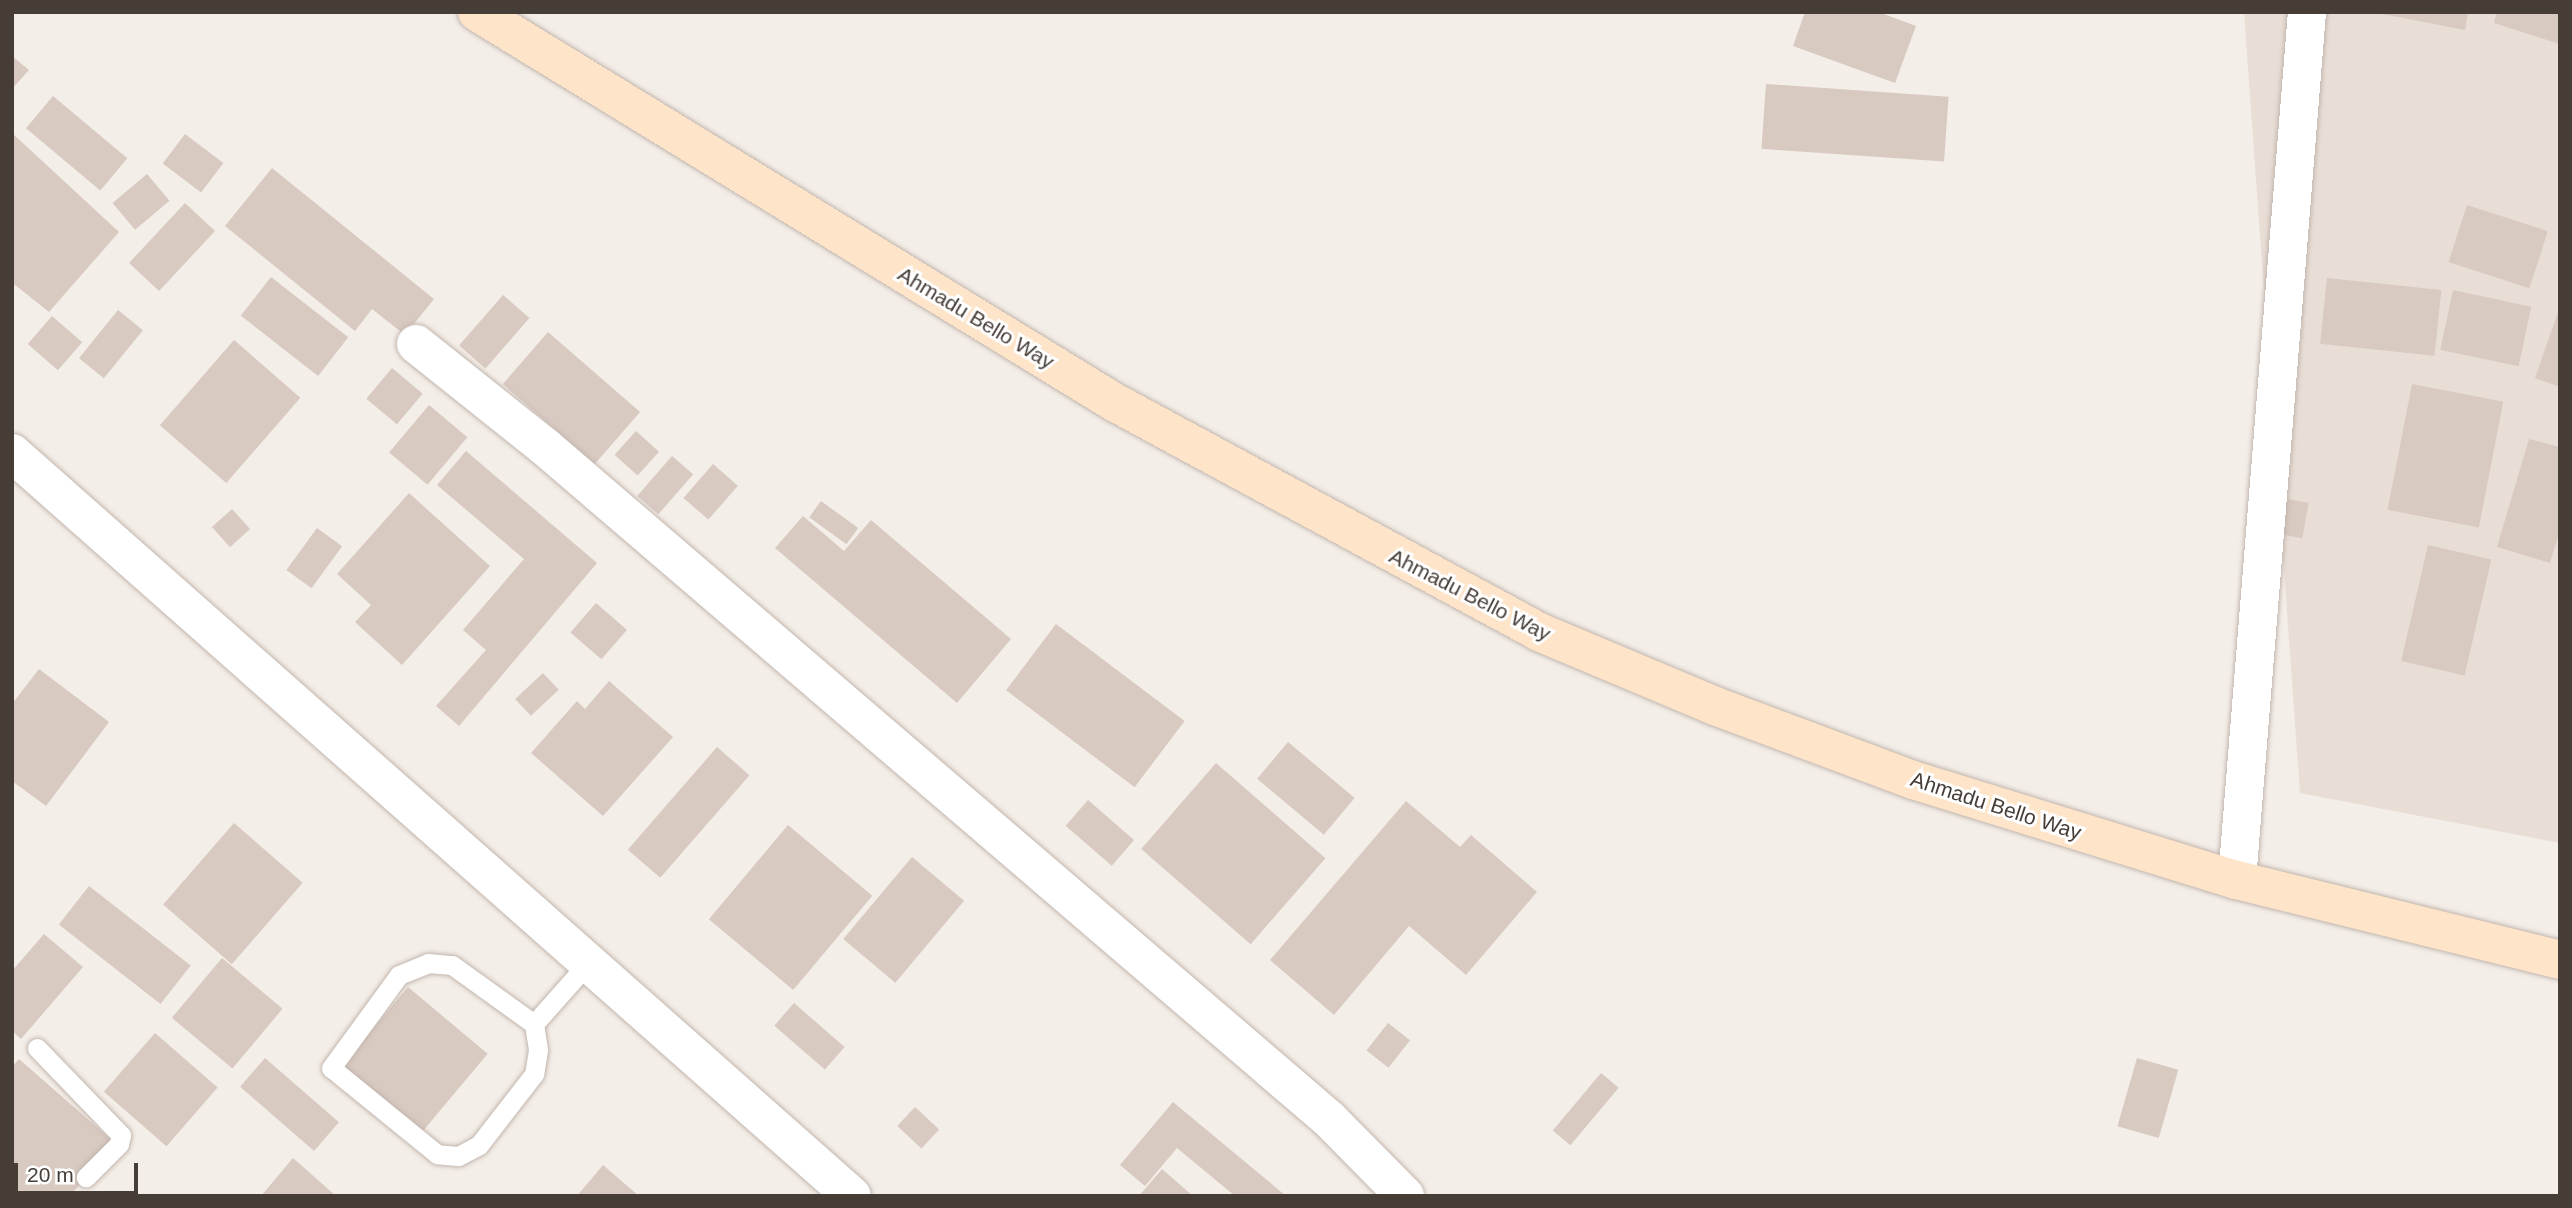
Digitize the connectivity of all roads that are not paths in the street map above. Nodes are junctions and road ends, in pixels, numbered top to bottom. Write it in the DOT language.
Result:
graph roads {
  1 [pos="477,12"];
  2 [pos="2306,12"];
  3 [pos="416,344"];
  4 [pos="12,453"];
  5 [pos="2237,880"];
  6 [pos="2560,960"];
  7 [pos="589,963"];
  8 [pos="534,1024"];
  9 [pos="37,1048"];
  10 [pos="86,1177"];
  11 [pos="852,1196"];
  12 [pos="1405,1196"];
  1 -- 5 [label="main road, Ahmadu Bello Way"];
  2 -- 5 [label="street"];
  3 -- 12 [label="street"];
  4 -- 7 [label="street"];
  5 -- 6 [label="main road, Ahmadu Bello Way"];
  7 -- 8 [label="lane"];
  7 -- 11 [label="street"];
  8 -- 8 [label="lane"];
  9 -- 10 [label="lane"];
}
